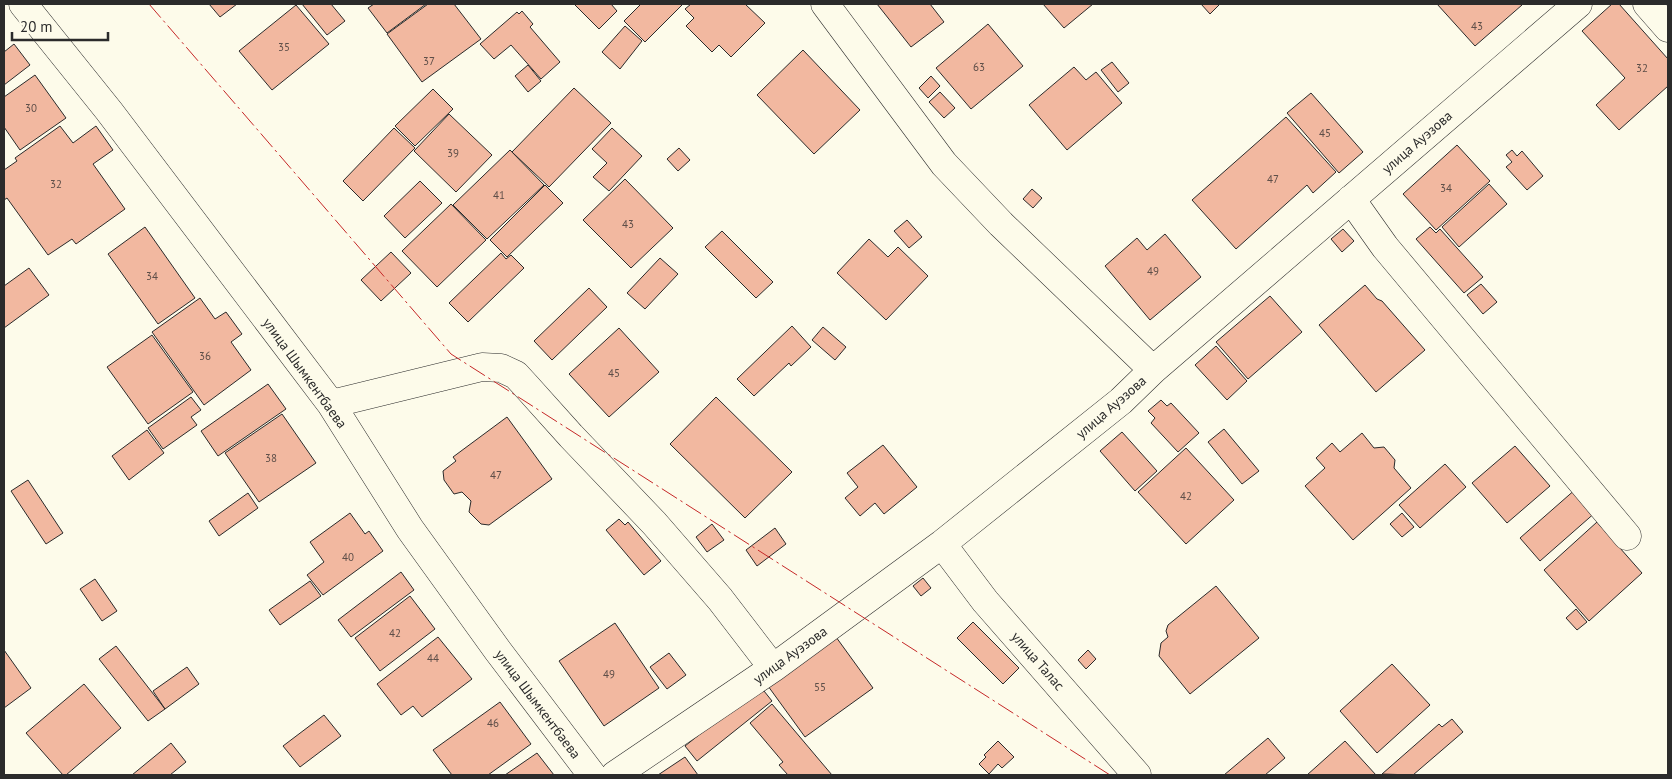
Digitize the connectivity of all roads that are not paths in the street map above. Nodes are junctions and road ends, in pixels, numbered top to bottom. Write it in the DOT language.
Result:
graph roads {
  1 [pos="23,4"];
  2 [pos="825,4"];
  3 [pos="1578,4"];
  4 [pos="1647,4"];
  5 [pos="1668,28"];
  6 [pos="1351,199"];
  7 [pos="1153,370"];
  8 [pos="331,404"];
  9 [pos="1627,536"];
  10 [pos="942,544"];
  11 [pos="773,668"];
  12 [pos="592,775"];
  13 [pos="615,775"];
  14 [pos="1136,775"];
  1 -- 8 [label="street, улица Шымкентбаева"];
  2 -- 7 [label="street"];
  3 -- 6 [label="street, улица Ауэзова"];
  4 -- 5 [label="street"];
  6 -- 7 [label="street, улица Ауэзова"];
  6 -- 9 [label="street"];
  7 -- 10 [label="street, улица Ауэзова"];
  8 -- 11 [label="street"];
  8 -- 12 [label="street, улица Шымкентбаева"];
  10 -- 11 [label="street, улица Ауэзова"];
  10 -- 14 [label="street, улица Талас"];
  11 -- 13 [label="street, улица Ауэзова"];
}
